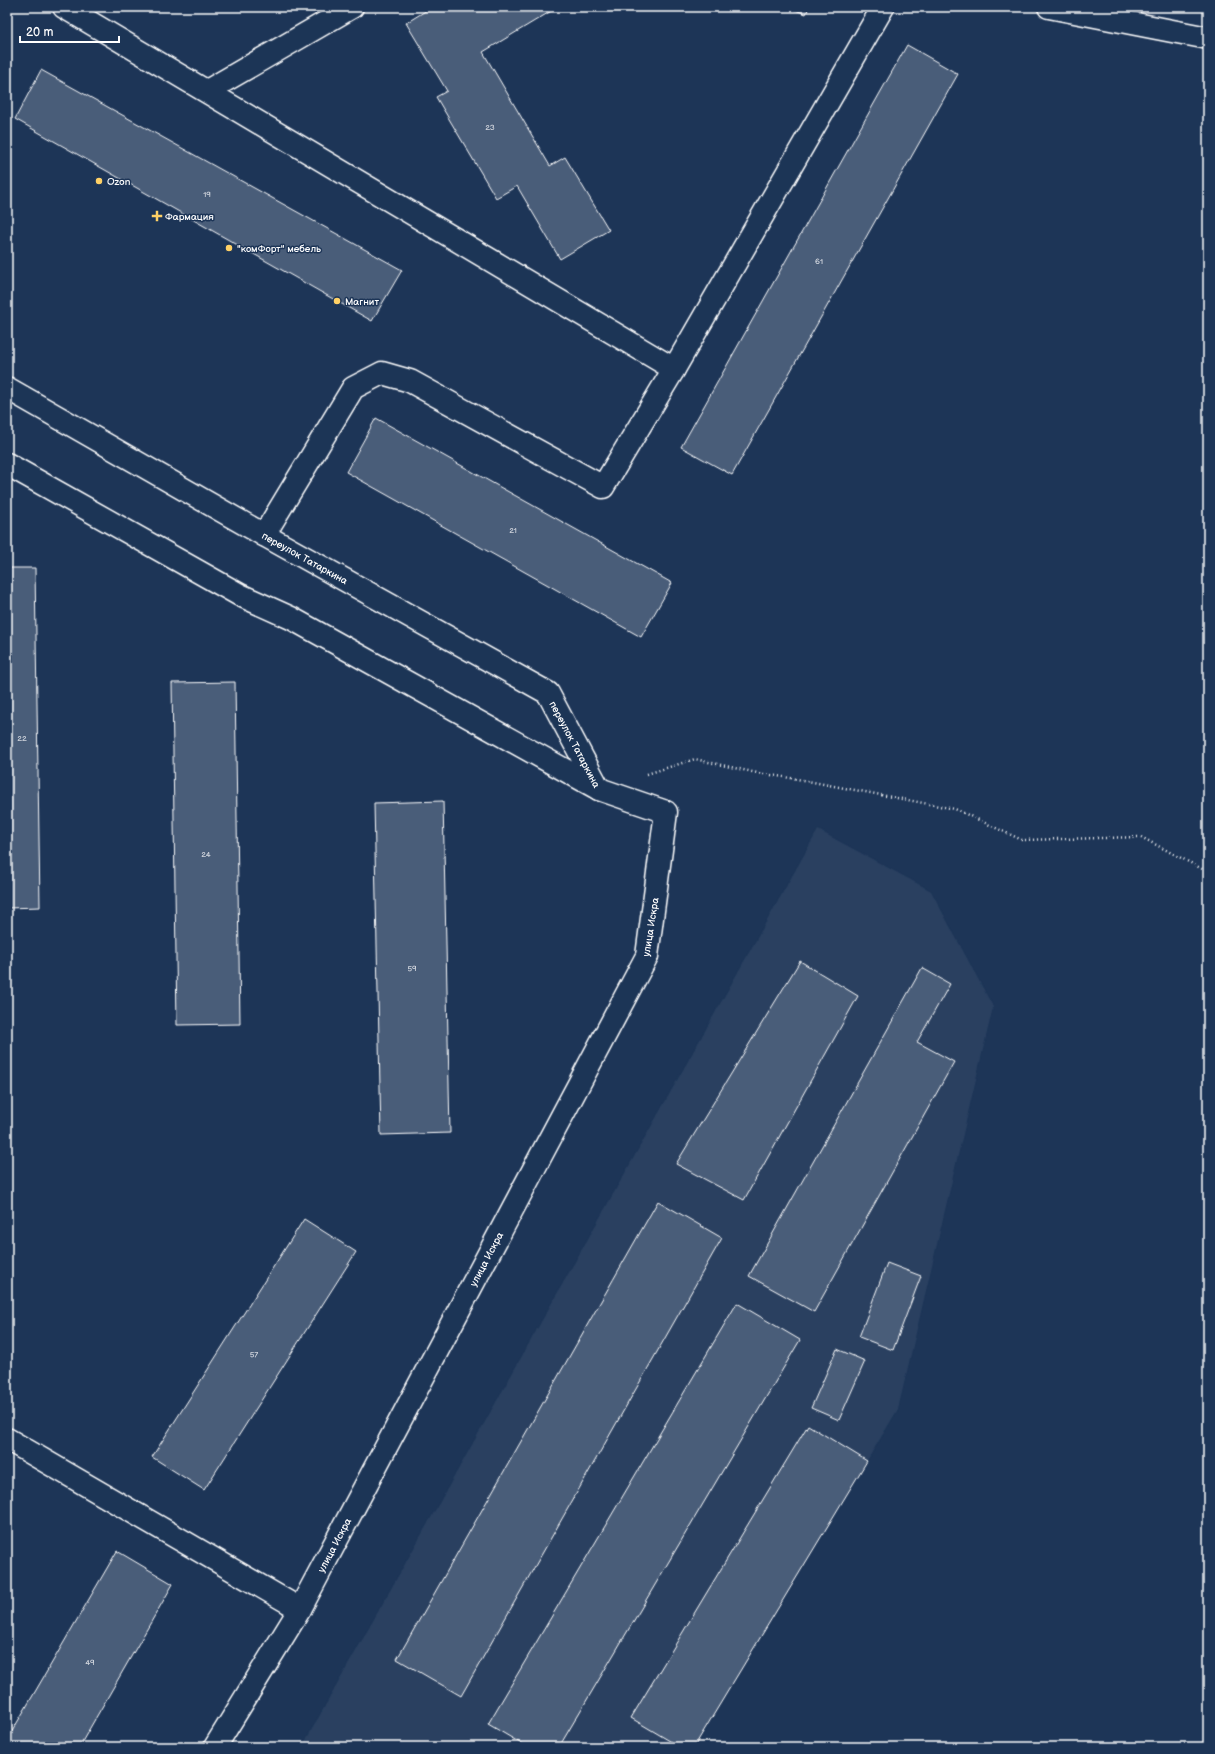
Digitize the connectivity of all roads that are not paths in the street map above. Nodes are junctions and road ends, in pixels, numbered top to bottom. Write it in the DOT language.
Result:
graph roads {
  1 [pos="64,7"];
  2 [pos="352,7"];
  3 [pos="883,7"];
  4 [pos="1049,7"];
  5 [pos="1081,10"];
  6 [pos="1208,38"];
  7 [pos="207,91"];
  8 [pos="674,368"];
  9 [pos="7,388"];
  10 [pos="7,464"];
  11 [pos="264,535"];
  12 [pos="599,789"];
  13 [pos="7,1438"];
  14 [pos="300,1608"];
  15 [pos="215,1747"];
  1 -- 7 [label="street"];
  2 -- 7 [label="street"];
  3 -- 8 [label="street"];
  4 -- 5 [label="street"];
  5 -- 6 [label="street"];
  7 -- 8 [label="street"];
  8 -- 11 [label="street"];
  9 -- 11 [label="street, переулок Татаркина"];
  10 -- 12 [label="street, переулок Татаркина"];
  11 -- 12 [label="street, переулок Татаркина"];
  12 -- 14 [label="street, улица Искра"];
  13 -- 14 [label="street"];
  14 -- 15 [label="street, улица Искра"];
}
